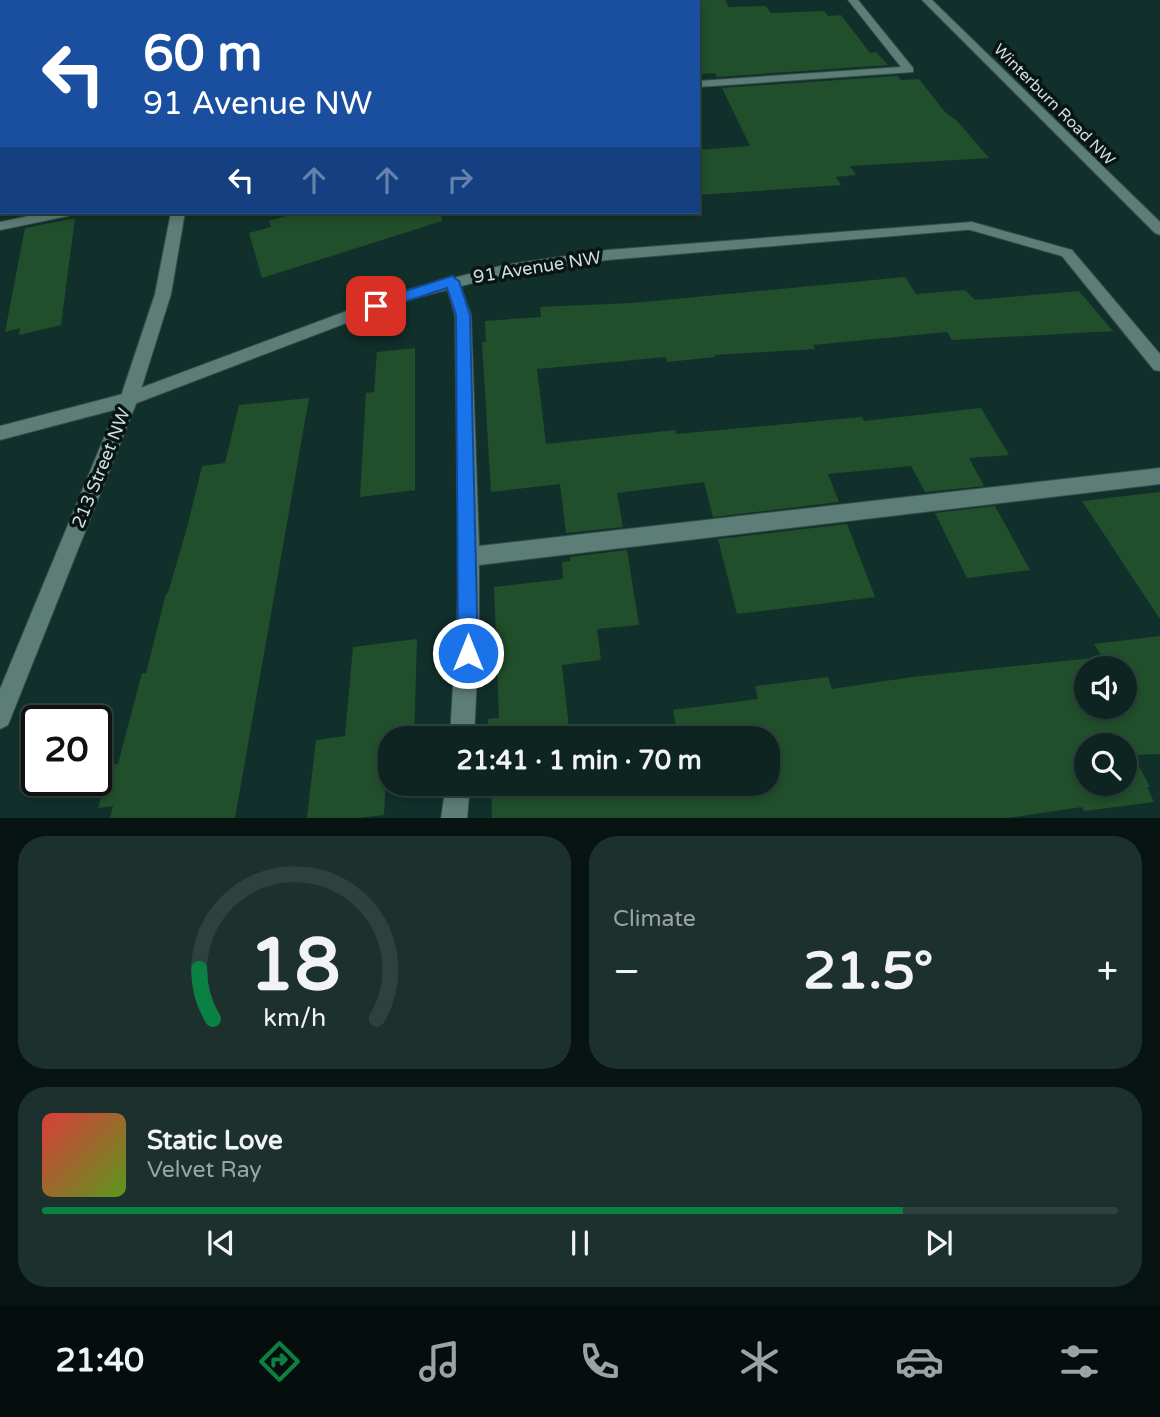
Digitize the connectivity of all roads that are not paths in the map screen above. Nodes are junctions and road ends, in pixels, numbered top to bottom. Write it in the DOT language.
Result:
graph roads {
  1 [pos="853,0"];
  2 [pos="927,0"];
  3 [pos="700,84"];
  4 [pos="58,214"];
  5 [pos="178,214"];
  6 [pos="0,226"];
  7 [pos="1160,230"];
  8 [pos="452,281"];
  9 [pos="1160,365"];
  10 [pos="129,399"];
  11 [pos="0,433"];
  12 [pos="1160,476"];
  13 [pos="469,557"];
  14 [pos="0,717"];
  15 [pos="463,726"];
  16 [pos="457,796"];
  17 [pos="454,818"];
  1 -- 3 [label="street"];
  2 -- 7 [label="street, Winterburn Road NW"];
  4 -- 6 [label="street"];
  5 -- 10 [label="street, 213 Street NW"];
  8 -- 9 [label="street, 91 Avenue NW"];
  8 -- 10 [label="street, 91 Avenue NW"];
  8 -- 13 [label="street"];
  10 -- 11 [label="street, 91 Avenue NW"];
  10 -- 14 [label="street, 213 Street NW"];
  12 -- 13 [label="street"];
  13 -- 15 [label="street"];
  16 -- 17 [label="street"];
}
